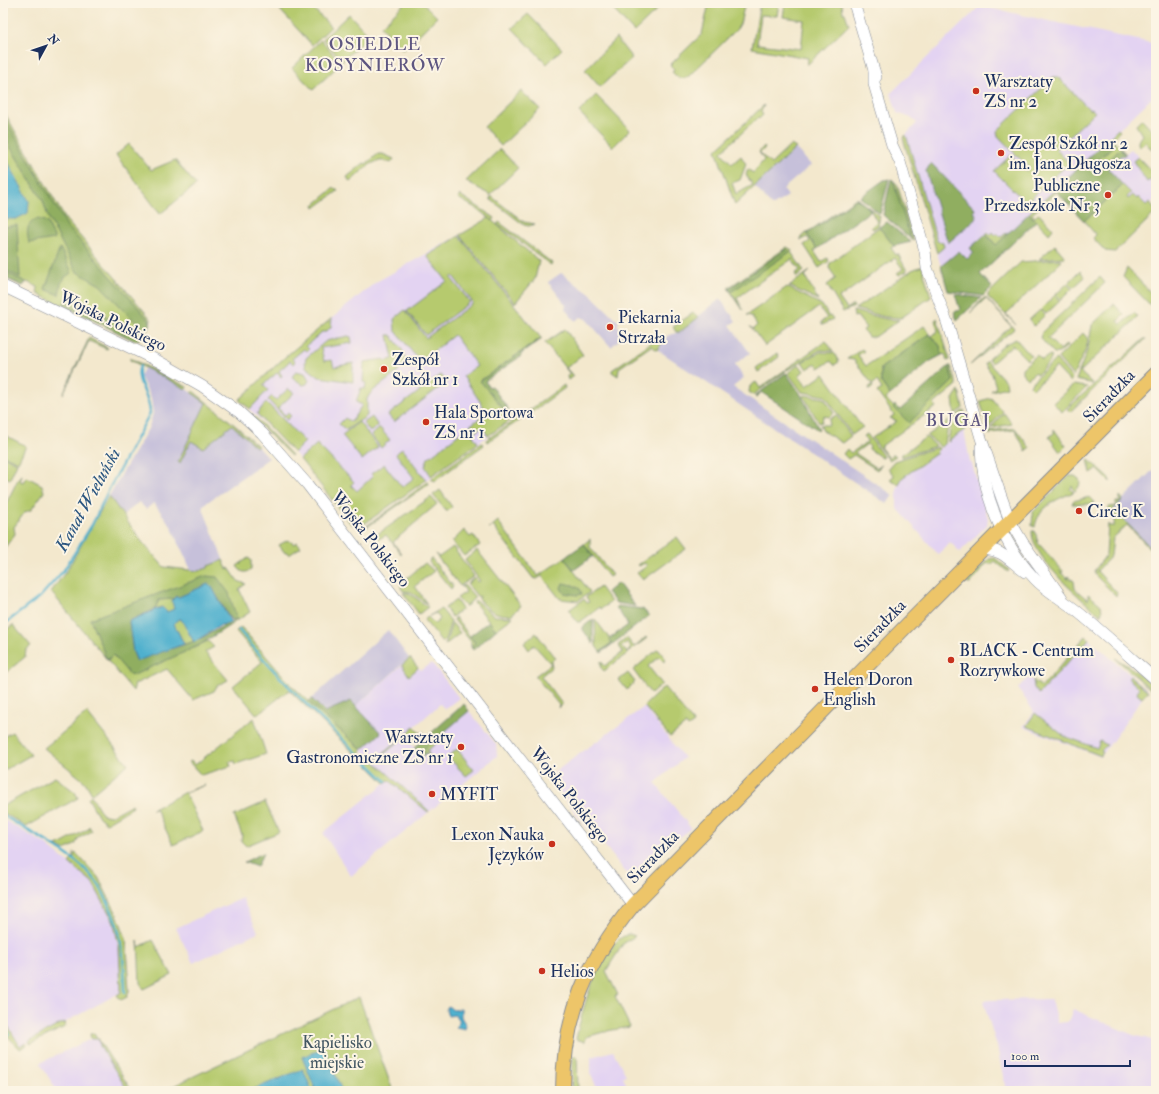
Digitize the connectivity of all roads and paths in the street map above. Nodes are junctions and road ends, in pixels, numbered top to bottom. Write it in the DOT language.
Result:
graph roads {
  1 [pos="854,3"];
  2 [pos="3,286"];
  3 [pos="1156,374"];
  4 [pos="1006,525"];
  5 [pos="982,550"];
  6 [pos="1035,580"];
  7 [pos="1062,598"];
  8 [pos="1156,680"];
  9 [pos="633,905"];
  10 [pos="563,1091"];
  1 -- 4 [label="street"];
  2 -- 9 [label="street, Wojska Polskiego"];
  3 -- 4 [label="main road, Sieradzka"];
  4 -- 5 [label="main road, Sieradzka"];
  4 -- 6 [label="street"];
  4 -- 7 [label="street"];
  5 -- 6 [label="street"];
  5 -- 9 [label="main road, Sieradzka"];
  6 -- 7 [label="street"];
  7 -- 8 [label="street"];
  9 -- 10 [label="main road, Sieradzka"];
}
